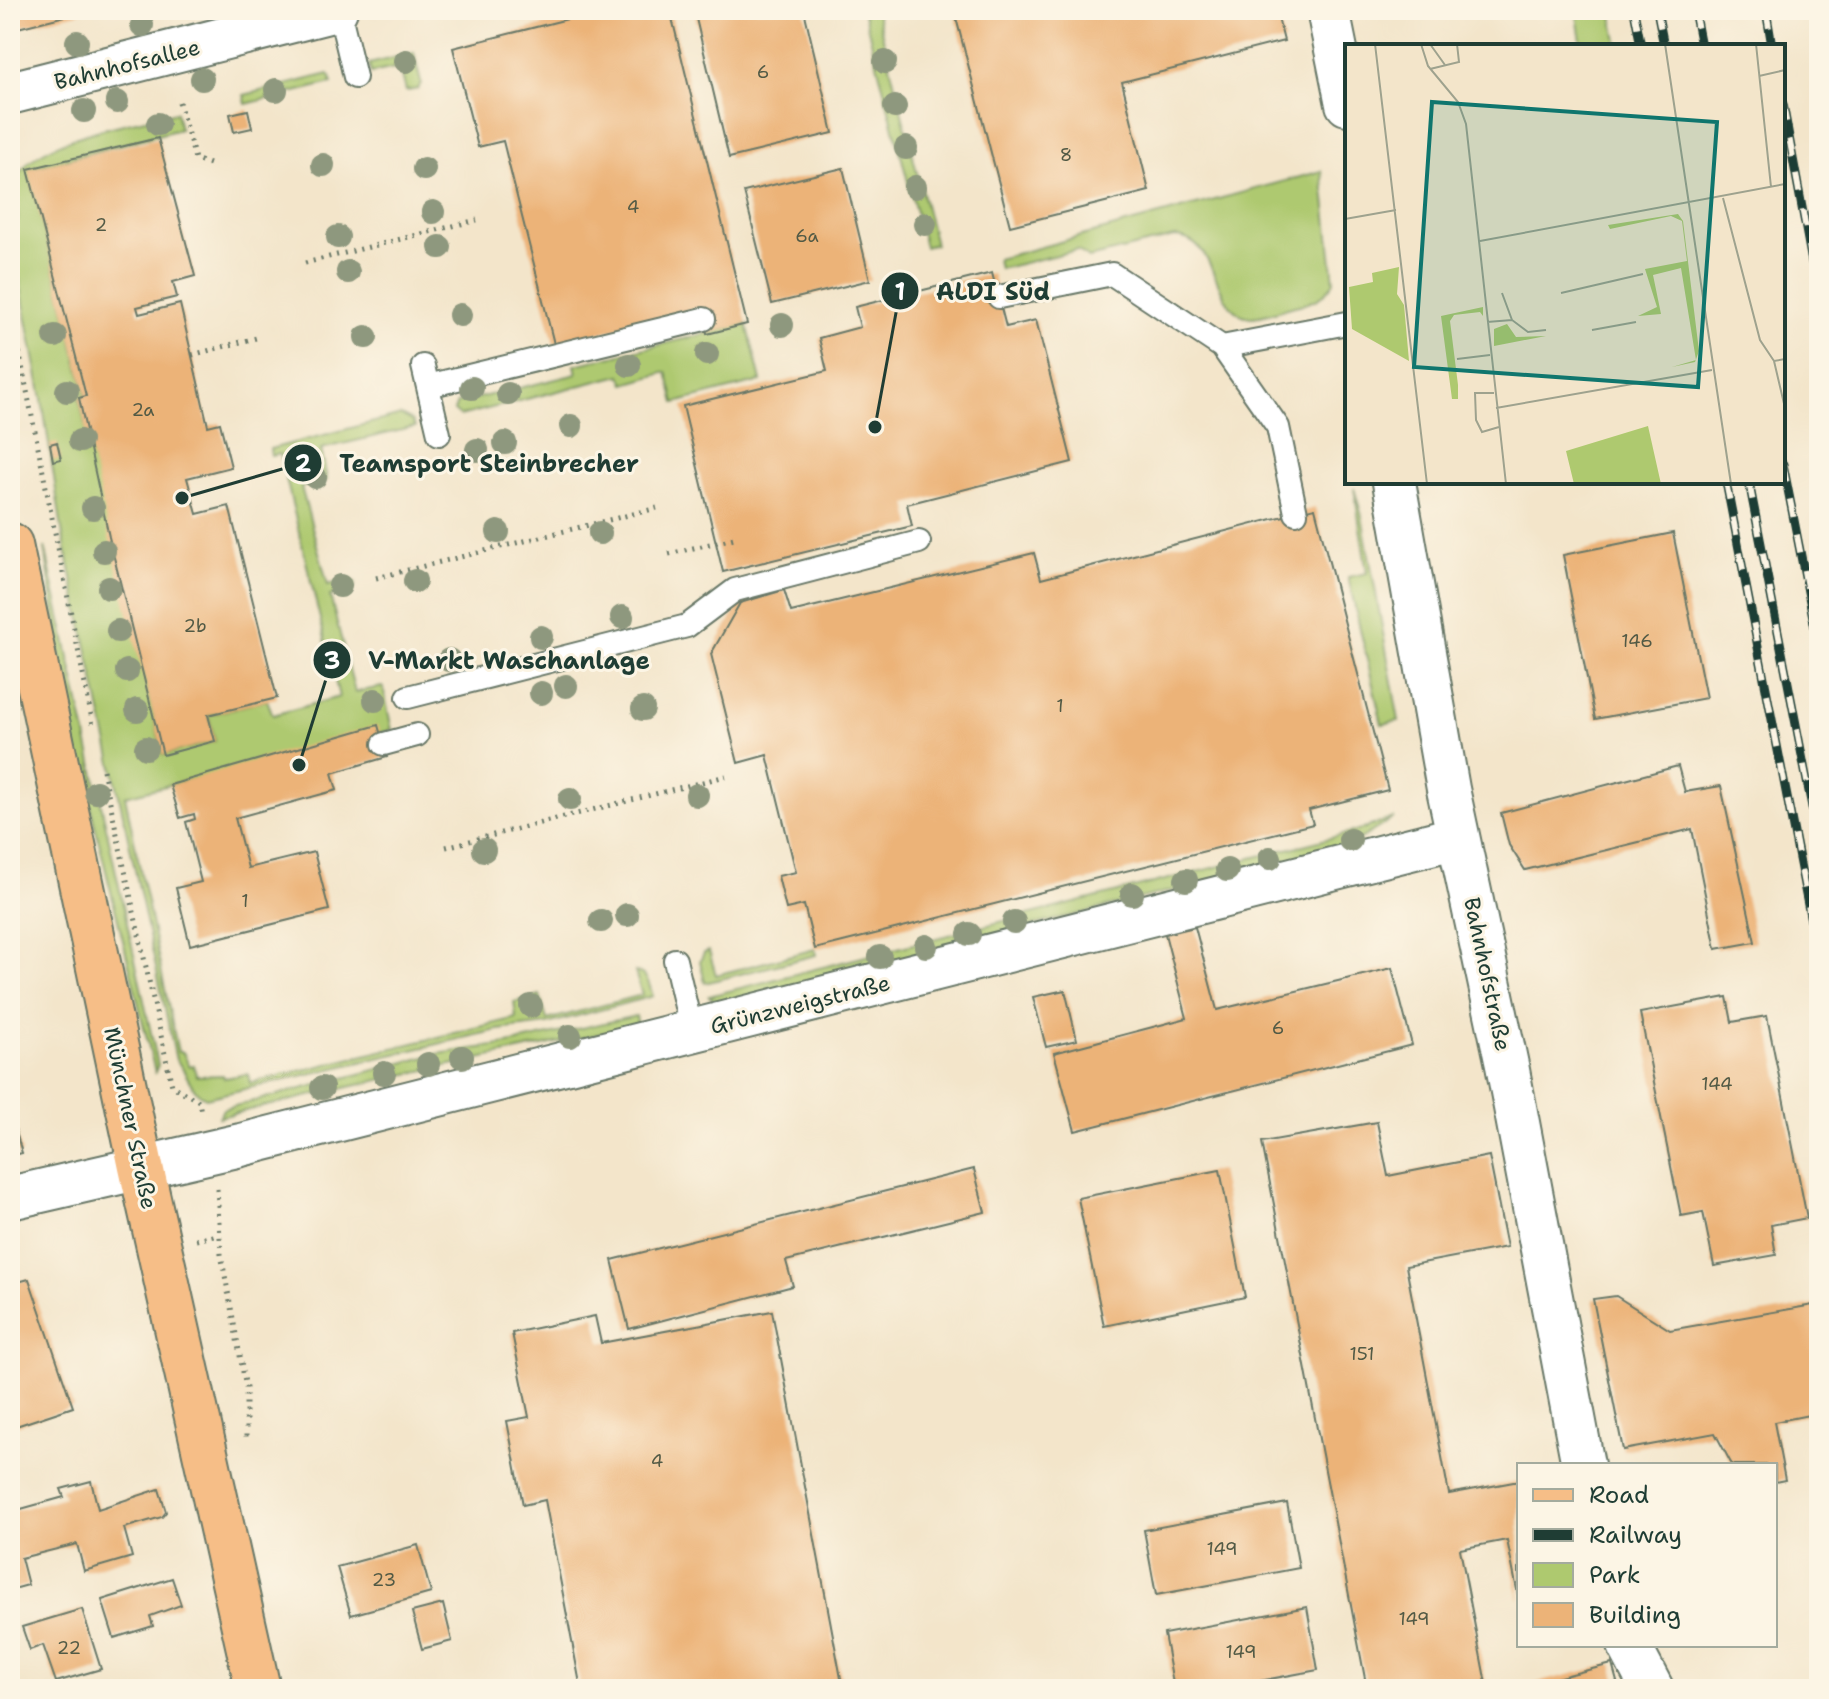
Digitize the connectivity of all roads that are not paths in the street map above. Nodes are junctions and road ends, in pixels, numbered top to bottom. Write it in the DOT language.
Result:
graph roads {
  1 [pos="337,10"];
  2 [pos="1328,10"];
  3 [pos="355,77"];
  4 [pos="10,93"];
  5 [pos="1345,94"];
  6 [pos="999,297"];
  7 [pos="704,319"];
  8 [pos="1345,323"];
  9 [pos="1222,347"];
  10 [pos="439,434"];
  11 [pos="1394,484"];
  12 [pos="1296,513"];
  13 [pos="919,542"];
  14 [pos="10,545"];
  15 [pos="408,697"];
  16 [pos="417,735"];
  17 [pos="384,744"];
  18 [pos="1458,837"];
  19 [pos="675,960"];
  20 [pos="692,1032"];
  21 [pos="141,1167"];
  22 [pos="10,1198"];
  23 [pos="1583,1463"];
  24 [pos="1630,1647"];
  25 [pos="258,1689"];
  26 [pos="1652,1689"];
  1 -- 3 [label="lane"];
  1 -- 4 [label="street, Bahnhofsallee"];
  2 -- 5 [label="street"];
  6 -- 9 [label="lane"];
  7 -- 10 [label="lane"];
  8 -- 9 [label="lane"];
  9 -- 12 [label="lane"];
  11 -- 18 [label="street, Bahnhofstraße"];
  13 -- 15 [label="lane"];
  14 -- 21 [label="main road, Münchner Straße"];
  16 -- 17 [label="lane"];
  18 -- 20 [label="street, Grünzweigstraße"];
  18 -- 23 [label="street, Bahnhofstraße"];
  19 -- 20 [label="lane"];
  20 -- 21 [label="street, Grünzweigstraße"];
  21 -- 22 [label="street, Grünzweigstraße"];
  21 -- 25 [label="main road, Münchner Straße"];
  24 -- 26 [label="street"];
}
